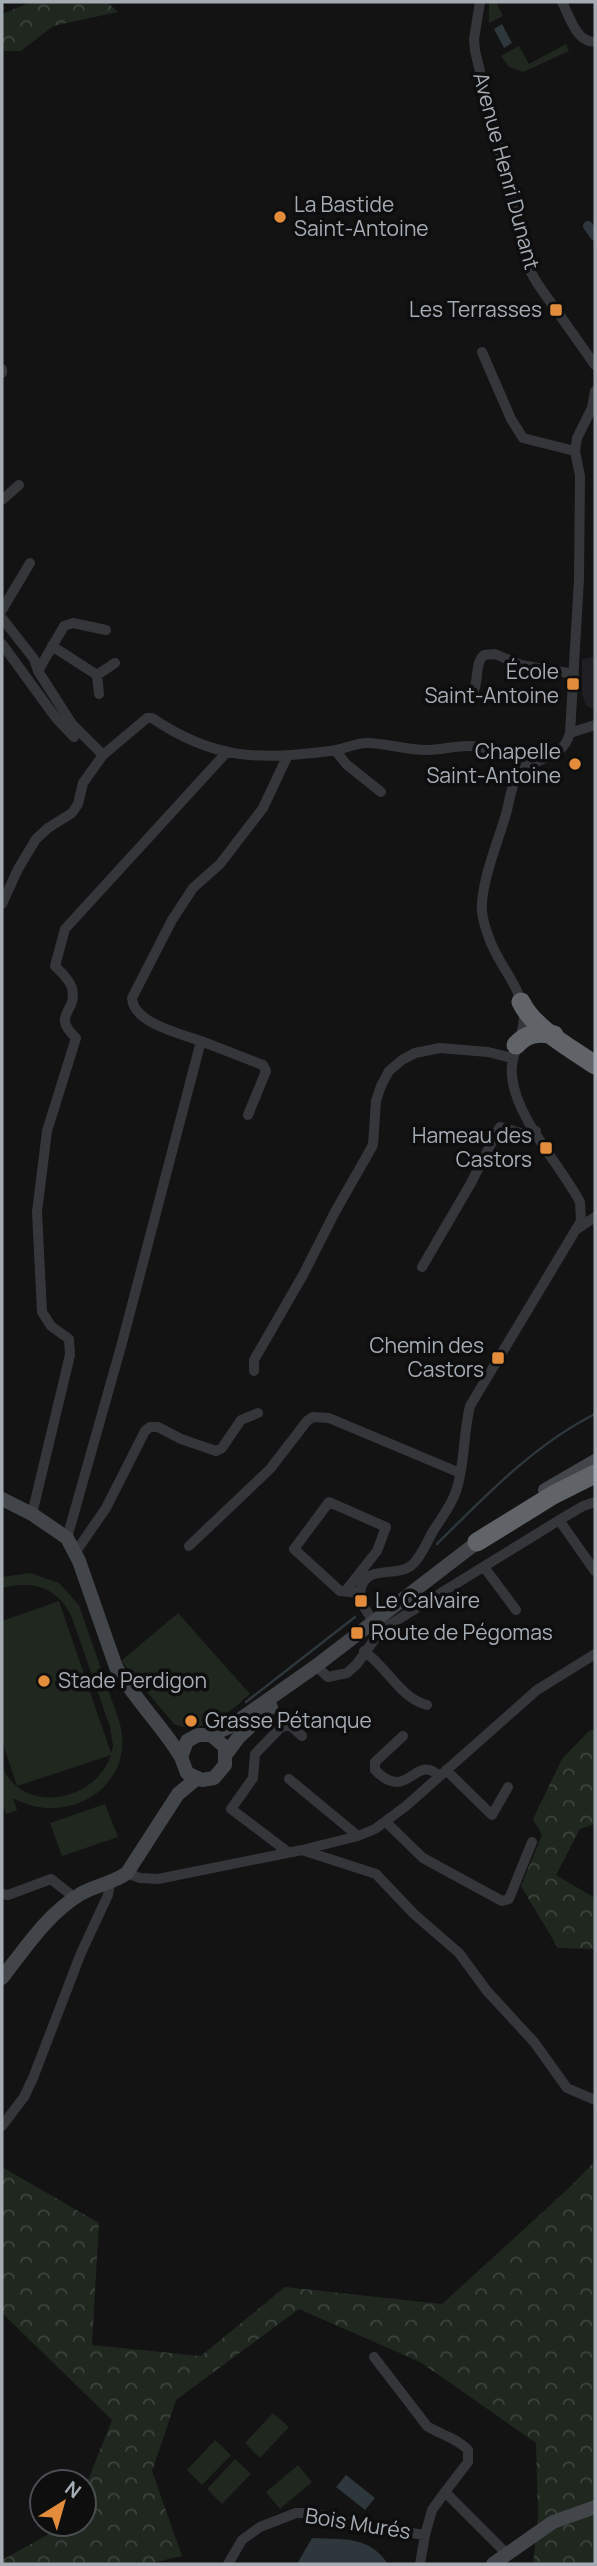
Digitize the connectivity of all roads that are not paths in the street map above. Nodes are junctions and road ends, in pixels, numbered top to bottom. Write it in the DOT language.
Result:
graph roads {
  1 [pos="480,2"];
  2 [pos="562,2"];
  3 [pos="595,42"];
  4 [pos="482,352"];
  5 [pos="595,365"];
  6 [pos="595,391"];
  7 [pos="575,451"];
  8 [pos="19,485"];
  9 [pos="2,500"];
  10 [pos="30,563"];
  11 [pos="2,610"];
  12 [pos="2,618"];
  13 [pos="106,630"];
  14 [pos="2,644"];
  15 [pos="52,646"];
  16 [pos="115,663"];
  17 [pos="38,671"];
  18 [pos="574,674"];
  19 [pos="97,675"];
  20 [pos="99,694"];
  21 [pos="470,697"];
  22 [pos="595,725"];
  23 [pos="570,733"];
  24 [pos="336,751"];
  25 [pos="226,753"];
  26 [pos="287,757"];
  27 [pos="100,758"];
  28 [pos="529,765"];
  29 [pos="381,792"];
  30 [pos="2,904"];
  31 [pos="521,1002"];
  32 [pos="554,1035"];
  33 [pos="201,1041"];
  34 [pos="514,1052"];
  35 [pos="595,1065"];
  36 [pos="247,1115"];
  37 [pos="536,1131"];
  38 [pos="595,1217"];
  39 [pos="578,1229"];
  40 [pos="422,1267"];
  41 [pos="254,1371"];
  42 [pos="258,1413"];
  43 [pos="595,1461"];
  44 [pos="460,1473"];
  45 [pos="595,1474"];
  46 [pos="2,1499"];
  47 [pos="595,1502"];
  48 [pos="32,1514"];
  49 [pos="559,1520"];
  50 [pos="66,1538"];
  51 [pos="477,1542"];
  52 [pos="189,1546"];
  53 [pos="75,1553"];
  54 [pos="484,1567"];
  55 [pos="595,1571"];
  56 [pos="347,1590"];
  57 [pos="359,1592"];
  58 [pos="516,1610"];
  59 [pos="373,1621"];
  60 [pos="364,1651"];
  61 [pos="595,1654"];
  62 [pos="316,1666"];
  63 [pos="427,1706"];
  64 [pos="211,1735"];
  65 [pos="302,1735"];
  66 [pos="403,1736"];
  67 [pos="170,1738"];
  68 [pos="187,1741"];
  69 [pos="227,1753"];
  70 [pos="182,1763"];
  71 [pos="443,1773"];
  72 [pos="196,1779"];
  73 [pos="289,1779"];
  74 [pos="508,1787"];
  75 [pos="178,1794"];
  76 [pos="387,1823"];
  77 [pos="358,1836"];
  78 [pos="532,1842"];
  79 [pos="302,1850"];
  80 [pos="288,1852"];
  81 [pos="127,1872"];
  82 [pos="110,1883"];
  83 [pos="2,1894"];
  84 [pos="75,1898"];
  85 [pos="2,1978"];
  86 [pos="595,2100"];
  87 [pos="2,2126"];
  88 [pos="374,2357"];
  89 [pos="445,2492"];
  90 [pos="595,2507"];
  91 [pos="425,2535"];
  92 [pos="506,2553"];
  93 [pos="228,2564"];
  94 [pos="420,2564"];
  95 [pos="493,2564"];
  1 -- 5 [label="street, Avenue Henri Dunant"];
  2 -- 3 [label="street"];
  4 -- 7 [label="street"];
  6 -- 7 [label="street"];
  7 -- 18 [label="street"];
  8 -- 9 [label="street"];
  10 -- 11 [label="street"];
  12 -- 17 [label="street"];
  13 -- 15 [label="street"];
  14 -- 27 [label="street"];
  15 -- 17 [label="street"];
  15 -- 19 [label="street"];
  16 -- 19 [label="street"];
  17 -- 27 [label="street"];
  18 -- 21 [label="street"];
  18 -- 23 [label="street"];
  19 -- 20 [label="street"];
  22 -- 23 [label="street"];
  23 -- 28 [label="street"];
  24 -- 26 [label="street"];
  24 -- 28 [label="street"];
  24 -- 29 [label="street"];
  25 -- 26 [label="street"];
  25 -- 27 [label="street"];
  25 -- 48 [label="street"];
  26 -- 33 [label="street"];
  27 -- 30 [label="street"];
  28 -- 31 [label="street"];
  31 -- 32 [label="highway"];
  31 -- 34 [label="street"];
  32 -- 34 [label="highway"];
  32 -- 35 [label="highway"];
  33 -- 36 [label="street"];
  33 -- 50 [label="street"];
  34 -- 37 [label="street"];
  34 -- 41 [label="street"];
  37 -- 39 [label="street"];
  37 -- 40 [label="street"];
  38 -- 39 [label="street"];
  39 -- 44 [label="street"];
  42 -- 53 [label="street"];
  43 -- 51 [label="main road"];
  44 -- 52 [label="street"];
  44 -- 57 [label="street"];
  45 -- 51 [label="highway"];
  46 -- 48 [label="main road"];
  47 -- 49 [label="street"];
  48 -- 50 [label="main road"];
  49 -- 54 [label="street"];
  49 -- 55 [label="street"];
  50 -- 53 [label="main road"];
  51 -- 59 [label="main road"];
  53 -- 67 [label="main road"];
  54 -- 58 [label="street"];
  54 -- 60 [label="street"];
  56 -- 56 [label="street"];
  56 -- 57 [label="street"];
  57 -- 59 [label="street"];
  59 -- 62 [label="main road"];
  60 -- 62 [label="street"];
  60 -- 63 [label="street"];
  61 -- 71 [label="street"];
  62 -- 64 [label="main road"];
  62 -- 69 [label="main road"];
  64 -- 68 [label="main road"];
  64 -- 69 [label="main road"];
  65 -- 80 [label="street"];
  66 -- 71 [label="street"];
  67 -- 68 [label="main road"];
  67 -- 70 [label="main road"];
  68 -- 70 [label="main road"];
  69 -- 72 [label="main road"];
  70 -- 72 [label="main road"];
  70 -- 75 [label="main road"];
  71 -- 74 [label="street"];
  71 -- 76 [label="street"];
  72 -- 75 [label="main road"];
  73 -- 77 [label="street"];
  75 -- 81 [label="main road"];
  76 -- 77 [label="street"];
  76 -- 78 [label="street"];
  77 -- 79 [label="street"];
  79 -- 80 [label="street"];
  79 -- 86 [label="street"];
  80 -- 81 [label="street"];
  81 -- 82 [label="main road"];
  82 -- 84 [label="main road"];
  82 -- 87 [label="street"];
  83 -- 84 [label="street"];
  84 -- 85 [label="main road"];
  88 -- 89 [label="street, Bois Murés"];
  89 -- 91 [label="street, Bois Murés"];
  89 -- 92 [label="street"];
  90 -- 92 [label="main road"];
  91 -- 93 [label="street, Bois Murés"];
  91 -- 94 [label="street, Bois Murés"];
  92 -- 95 [label="main road"];
}
